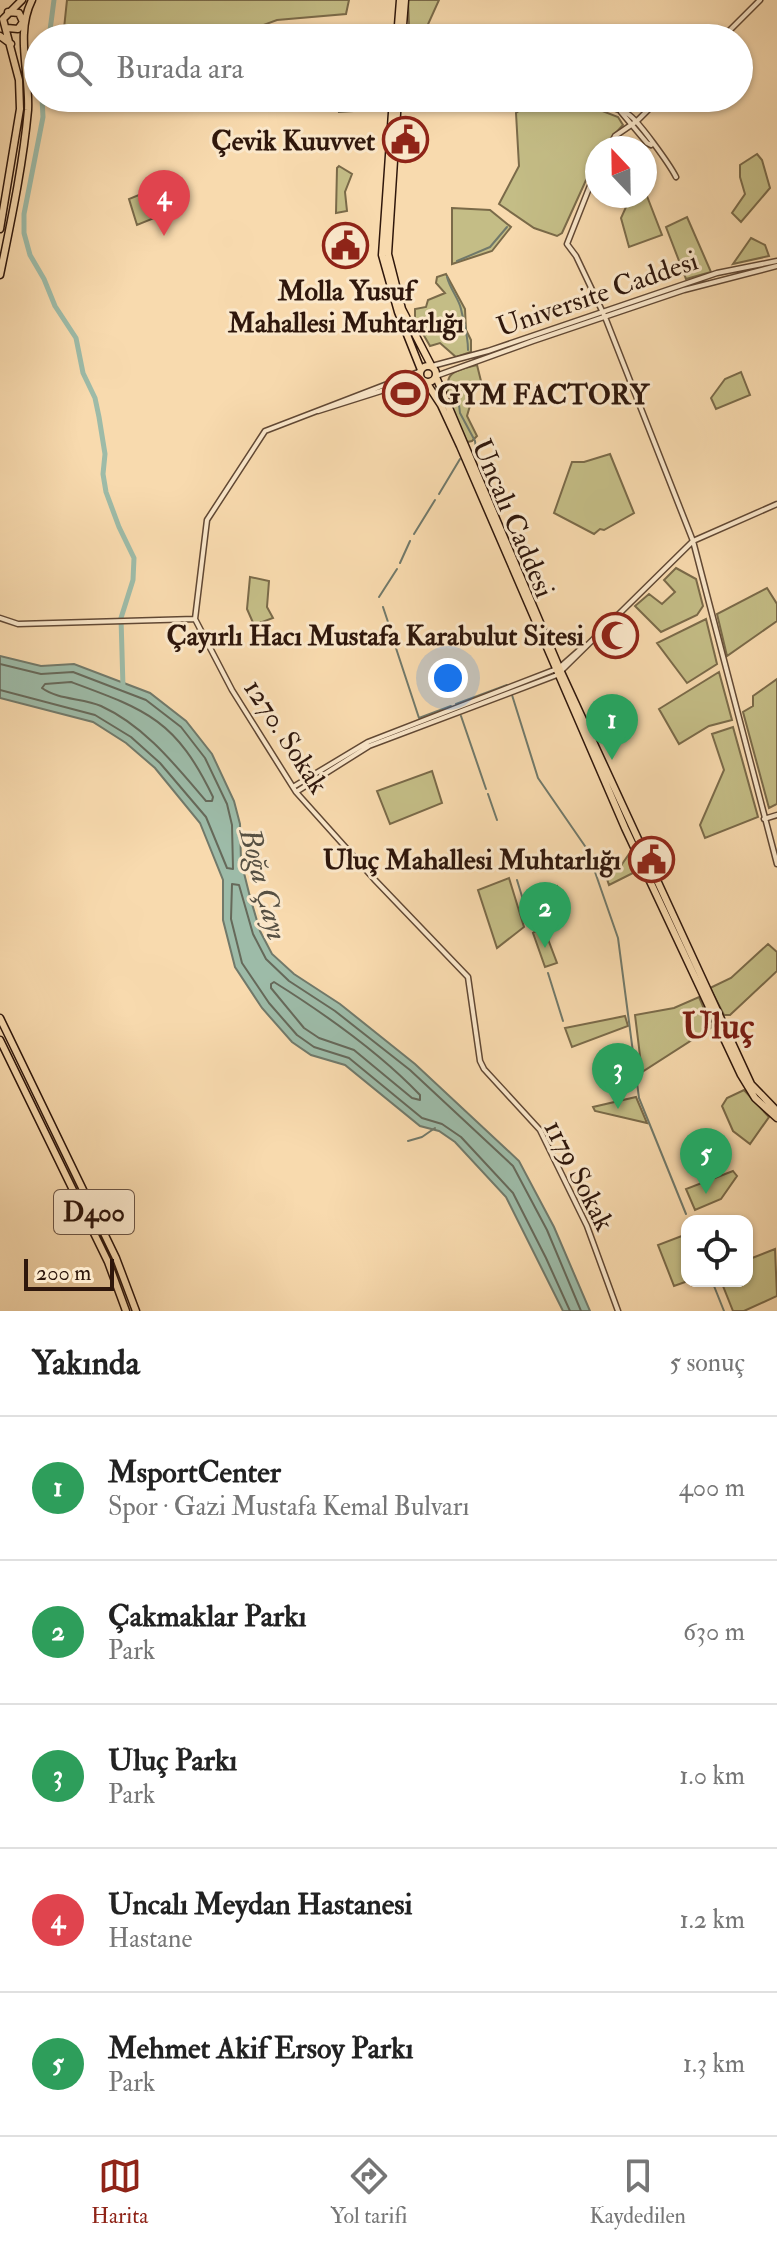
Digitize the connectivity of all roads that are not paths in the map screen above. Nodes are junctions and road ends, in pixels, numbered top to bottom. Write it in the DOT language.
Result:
graph roads {
  1 [pos="22,0"];
  2 [pos="32,0"];
  3 [pos="403,0"];
  4 [pos="760,0"];
  5 [pos="8,12"];
  6 [pos="23,22"];
  7 [pos="402,24"];
  8 [pos="736,24"];
  9 [pos="7,28"];
  10 [pos="0,36"];
  11 [pos="24,36"];
  12 [pos="11,44"];
  13 [pos="26,112"];
  14 [pos="395,112"];
  15 [pos="395,112"];
  16 [pos="621,112"];
  17 [pos="645,112"];
  18 [pos="625,118"];
  19 [pos="634,123"];
  20 [pos="625,129"];
  21 [pos="615,136"];
  22 [pos="676,177"];
  23 [pos="585,198"];
  24 [pos="0,229"];
  25 [pos="777,263"];
  26 [pos="0,275"];
  27 [pos="604,315"];
  28 [pos="431,366"];
  29 [pos="421,370"];
  30 [pos="436,377"];
  31 [pos="425,381"];
  32 [pos="308,414"];
  33 [pos="777,504"];
  34 [pos="693,541"];
  35 [pos="0,618"];
  36 [pos="195,619"];
  37 [pos="558,671"];
  38 [pos="295,790"];
  39 [pos="777,815"];
  40 [pos="764,819"];
  41 [pos="777,864"];
  42 [pos="468,977"];
  43 [pos="720,1017"];
  44 [pos="0,1018"];
  45 [pos="732,1018"];
  46 [pos="0,1040"];
  47 [pos="777,1111"];
  48 [pos="777,1118"];
  49 [pos="126,1311"];
  50 [pos="136,1311"];
  51 [pos="618,1311"];
  1 -- 5 [label="main road"];
  2 -- 6 [label="main road"];
  3 -- 7 [label="main road"];
  4 -- 8 [label="street"];
  5 -- 6 [label="main road"];
  5 -- 9 [label="main road"];
  6 -- 9 [label="main road"];
  6 -- 11 [label="main road"];
  9 -- 12 [label="main road"];
  10 -- 12 [label="main road"];
  12 -- 24 [label="main road"];
  13 -- 26 [label="main road"];
  14 -- 28 [label="main road"];
  15 -- 29 [label="main road"];
  16 -- 18 [label="street"];
  16 -- 19 [label="street"];
  17 -- 19 [label="street"];
  18 -- 19 [label="street"];
  18 -- 20 [label="street"];
  19 -- 20 [label="street"];
  19 -- 22 [label="street"];
  20 -- 21 [label="street"];
  23 -- 27 [label="street"];
  25 -- 27 [label="street, Universite Caddesi"];
  27 -- 28 [label="street, Universite Caddesi"];
  27 -- 30 [label="street, Universite Caddesi"];
  27 -- 34 [label="street"];
  28 -- 29 [label="main road"];
  28 -- 30 [label="main road"];
  29 -- 31 [label="main road"];
  29 -- 32 [label="street"];
  30 -- 31 [label="main road"];
  30 -- 37 [label="main road, Uncalı Caddesi"];
  31 -- 32 [label="street"];
  31 -- 37 [label="main road, Uncalı Caddesi"];
  32 -- 36 [label="street"];
  33 -- 34 [label="street"];
  34 -- 37 [label="street"];
  34 -- 40 [label="street"];
  35 -- 36 [label="street"];
  36 -- 38 [label="street, 1270. Sokak"];
  37 -- 38 [label="street"];
  37 -- 43 [label="main road"];
  37 -- 48 [label="main road"];
  38 -- 42 [label="street, 1270. Sokak"];
  39 -- 40 [label="street"];
  40 -- 41 [label="street"];
  42 -- 51 [label="street, 1179 Sokak"];
  43 -- 45 [label="main road"];
  43 -- 47 [label="main road"];
  44 -- 50 [label="main road, D400"];
  46 -- 49 [label="main road, D400"];
}
